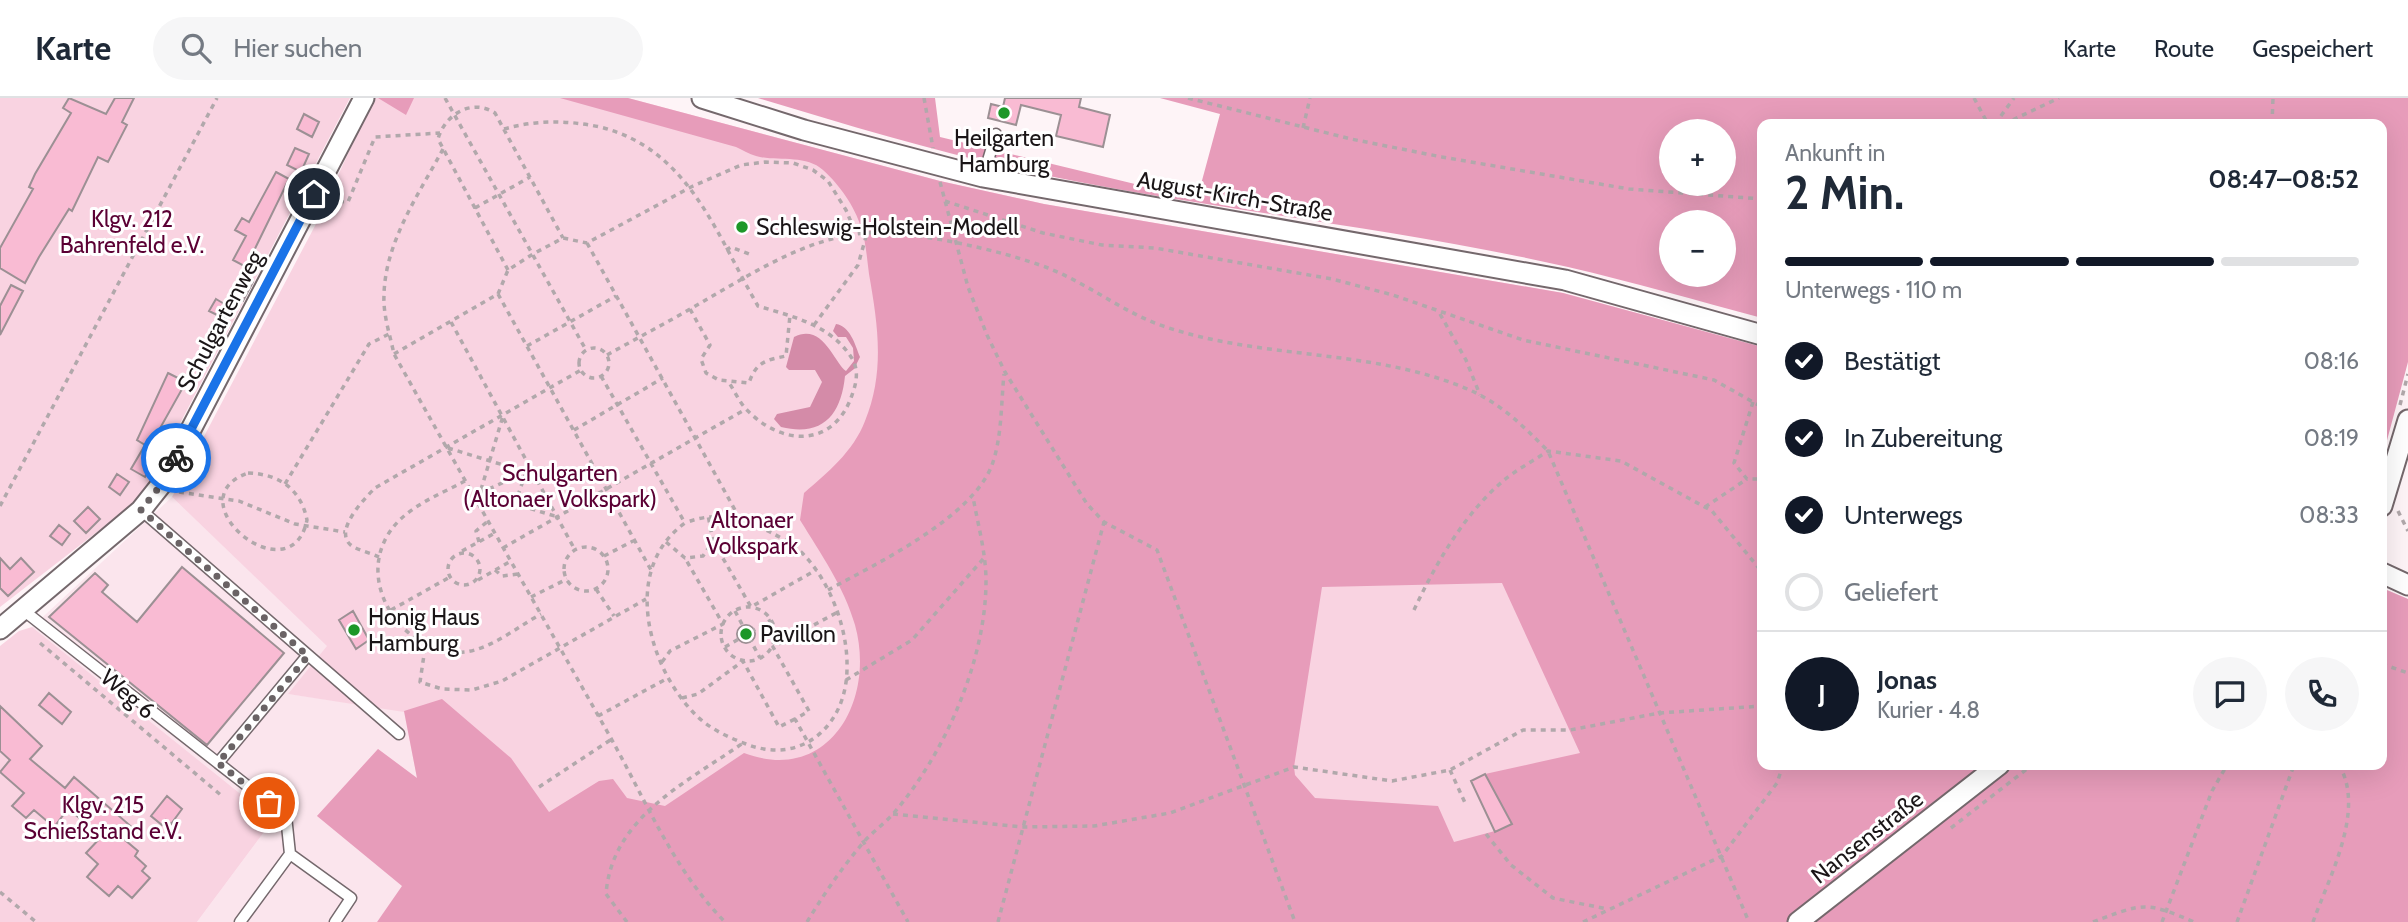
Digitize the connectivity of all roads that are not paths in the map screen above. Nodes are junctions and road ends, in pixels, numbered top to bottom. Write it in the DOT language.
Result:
graph roads {
  1 [pos="364,98"];
  2 [pos="702,98"];
  3 [pos="996,134"];
  4 [pos="983,177"];
  5 [pos="1757,334"];
  6 [pos="2408,420"];
  7 [pos="2390,509"];
  8 [pos="141,510"];
  9 [pos="2387,575"];
  10 [pos="2408,585"];
  11 [pos="12,619"];
  12 [pos="308,656"];
  13 [pos="399,734"];
  14 [pos="218,763"];
  15 [pos="1993,770"];
  16 [pos="290,854"];
  17 [pos="240,922"];
  18 [pos="335,922"];
  19 [pos="1798,922"];
  1 -- 8 [label="street, Schulgartenweg"];
  2 -- 4 [label="street, August-Kirch-Straße"];
  3 -- 4 [label="lane"];
  4 -- 5 [label="street, August-Kirch-Straße"];
  6 -- 7 [label="street"];
  8 -- 11 [label="street, Schulgartenweg"];
  8 -- 12 [label="lane"];
  9 -- 10 [label="street"];
  11 -- 14 [label="lane"];
  12 -- 13 [label="lane"];
  12 -- 14 [label="lane"];
  14 -- 16 [label="lane"];
  15 -- 19 [label="street, Nansenstraße"];
  16 -- 17 [label="lane"];
  16 -- 18 [label="lane"];
}
